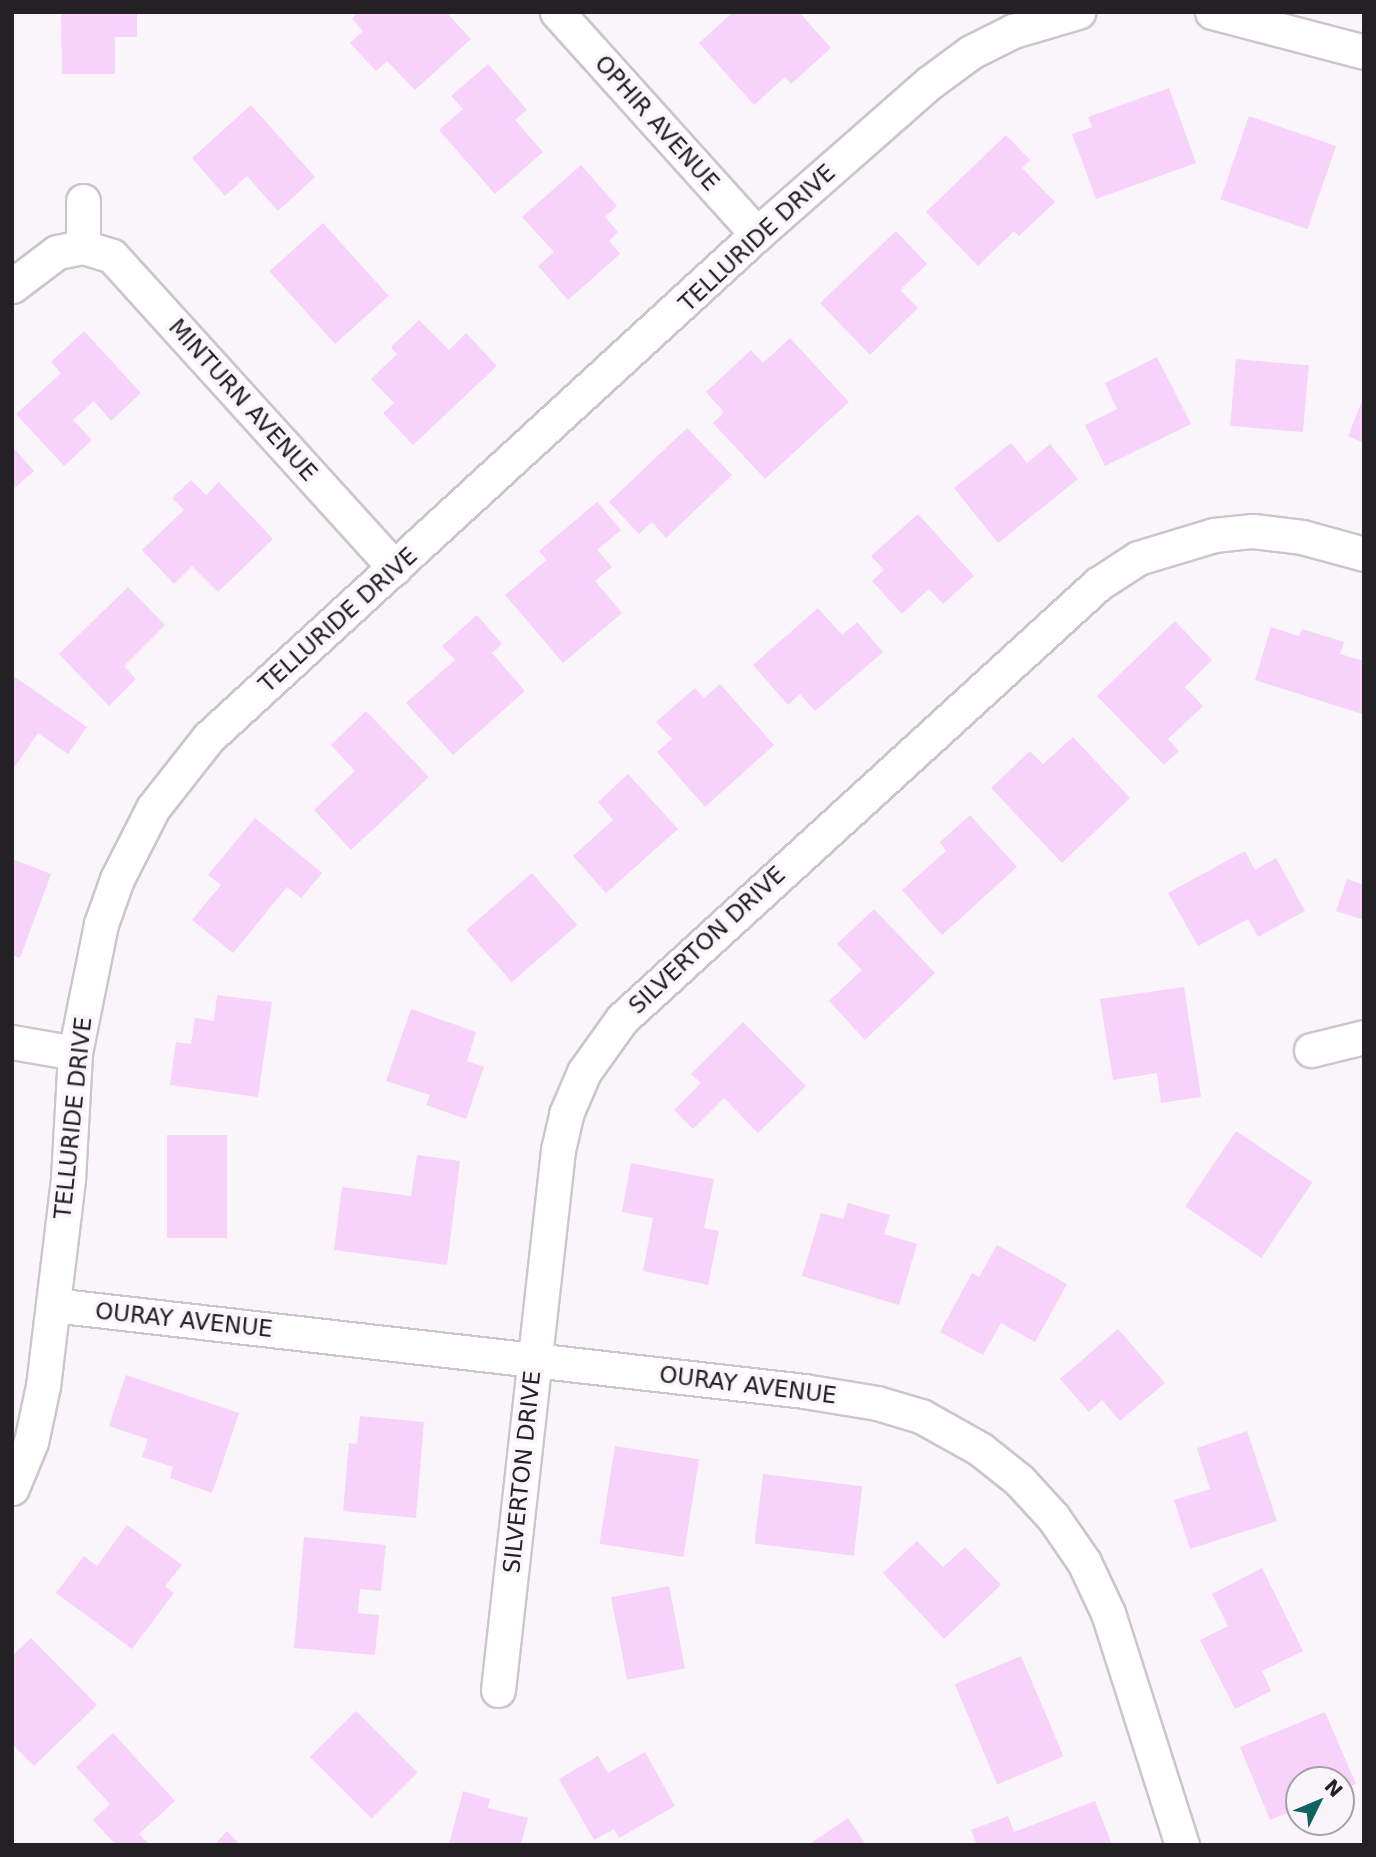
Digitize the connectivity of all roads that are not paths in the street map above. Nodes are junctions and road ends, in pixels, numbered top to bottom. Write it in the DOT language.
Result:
graph roads {
  1 [pos="557,12"];
  2 [pos="1078,12"];
  3 [pos="1212,12"];
  4 [pos="1364,52"];
  5 [pos="83,201"];
  6 [pos="757,234"];
  7 [pos="83,247"];
  8 [pos="12,286"];
  9 [pos="1364,554"];
  10 [pos="395,568"];
  11 [pos="1364,1037"];
  12 [pos="12,1042"];
  13 [pos="1311,1050"];
  14 [pos="75,1053"];
  15 [pos="53,1306"];
  16 [pos="534,1360"];
  17 [pos="12,1488"];
  18 [pos="498,1690"];
  19 [pos="1182,1845"];
  1 -- 6 [label="street, OPHIR AVENUE"];
  2 -- 6 [label="street, TELLURIDE DRIVE"];
  3 -- 4 [label="street"];
  5 -- 7 [label="street"];
  6 -- 10 [label="street, TELLURIDE DRIVE"];
  7 -- 8 [label="street"];
  7 -- 10 [label="street, MINTURN AVENUE"];
  9 -- 16 [label="street, SILVERTON DRIVE"];
  10 -- 14 [label="street, TELLURIDE DRIVE"];
  11 -- 13 [label="street"];
  12 -- 14 [label="street"];
  14 -- 15 [label="street, TELLURIDE DRIVE"];
  15 -- 16 [label="street, OURAY AVENUE"];
  15 -- 17 [label="street, TELLURIDE DRIVE"];
  16 -- 18 [label="street, SILVERTON DRIVE"];
  16 -- 19 [label="street, OURAY AVENUE"];
}
